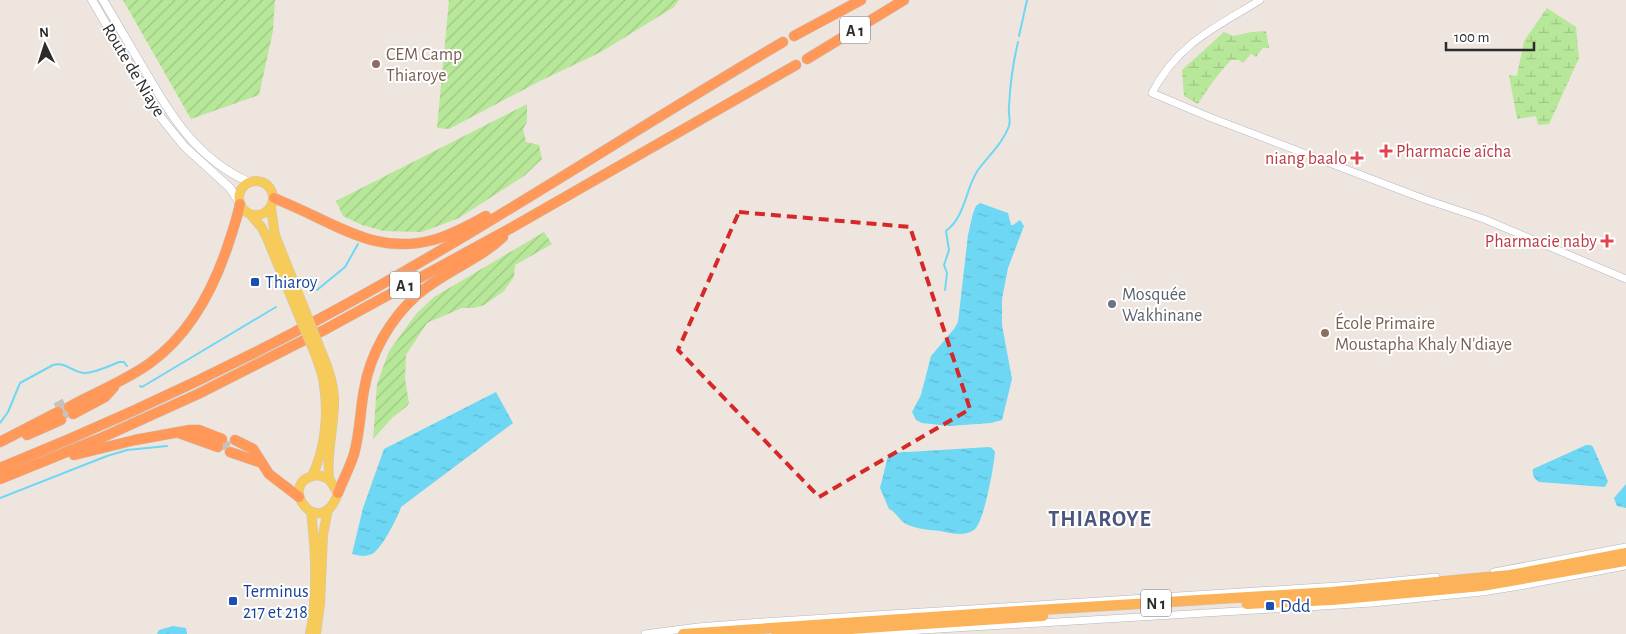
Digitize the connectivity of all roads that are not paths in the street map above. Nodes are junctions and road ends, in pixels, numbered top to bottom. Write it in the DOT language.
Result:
graph roads {
  1 [pos="92,0"];
  2 [pos="103,0"];
  3 [pos="861,0"];
  4 [pos="904,0"];
  5 [pos="1260,0"];
  6 [pos="794,36"];
  7 [pos="783,42"];
  8 [pos="807,59"];
  9 [pos="796,65"];
  10 [pos="249,182"];
  11 [pos="239,203"];
  12 [pos="273,203"];
  13 [pos="506,212"];
  14 [pos="251,215"];
  15 [pos="511,228"];
  16 [pos="1626,279"];
  17 [pos="304,320"];
  18 [pos="316,348"];
  19 [pos="70,408"];
  20 [pos="59,414"];
  21 [pos="221,441"];
  22 [pos="0,442"];
  23 [pos="233,446"];
  24 [pos="44,462"];
  25 [pos="0,468"];
  26 [pos="312,476"];
  27 [pos="0,479"];
  28 [pos="329,479"];
  29 [pos="338,493"];
  30 [pos="299,497"];
  31 [pos="328,509"];
  32 [pos="311,512"];
  33 [pos="1626,547"];
  34 [pos="1626,553"];
  35 [pos="1626,561"];
  36 [pos="1626,566"];
  37 [pos="1520,584"];
  38 [pos="1353,587"];
  39 [pos="1482,589"];
  40 [pos="748,626"];
  41 [pos="310,634"];
  42 [pos="316,634"];
  43 [pos="645,634"];
  44 [pos="683,634"];
  45 [pos="777,634"];
  46 [pos="856,634"];
  1 -- 11 [label="main road, Route de Niaye"];
  2 -- 10 [label="main road, Route de Niaye"];
  3 -- 6 [label="highway, A 1"];
  4 -- 8 [label="highway, A 1"];
  5 -- 16 [label="street"];
  7 -- 13 [label="highway, A 1"];
  9 -- 15 [label="highway, A 1"];
  10 -- 11 [label="main road"];
  10 -- 12 [label="main road"];
  11 -- 14 [label="main road"];
  11 -- 19 [label="highway"];
  12 -- 13 [label="highway"];
  12 -- 14 [label="main road"];
  12 -- 17 [label="main road"];
  13 -- 25 [label="highway, A 1"];
  14 -- 17 [label="main road"];
  15 -- 24 [label="highway, A 1"];
  15 -- 29 [label="highway"];
  17 -- 18 [label="main road, bridge"];
  18 -- 26 [label="main road"];
  18 -- 28 [label="main road"];
  20 -- 22 [label="highway"];
  21 -- 24 [label="highway"];
  23 -- 30 [label="highway"];
  24 -- 27 [label="highway, A 1"];
  26 -- 28 [label="main road"];
  26 -- 30 [label="main road"];
  28 -- 29 [label="main road"];
  29 -- 31 [label="main road"];
  30 -- 32 [label="main road"];
  31 -- 32 [label="main road"];
  31 -- 42 [label="main road"];
  32 -- 41 [label="main road"];
  33 -- 38 [label="street"];
  34 -- 38 [label="highway, N 1"];
  35 -- 37 [label="highway, N 1"];
  36 -- 37 [label="street"];
  37 -- 39 [label="highway, N 1"];
  38 -- 40 [label="highway, N 1"];
  39 -- 45 [label="highway, N 1"];
  39 -- 46 [label="street"];
  40 -- 43 [label="street"];
  40 -- 44 [label="highway, N 1"];
}
